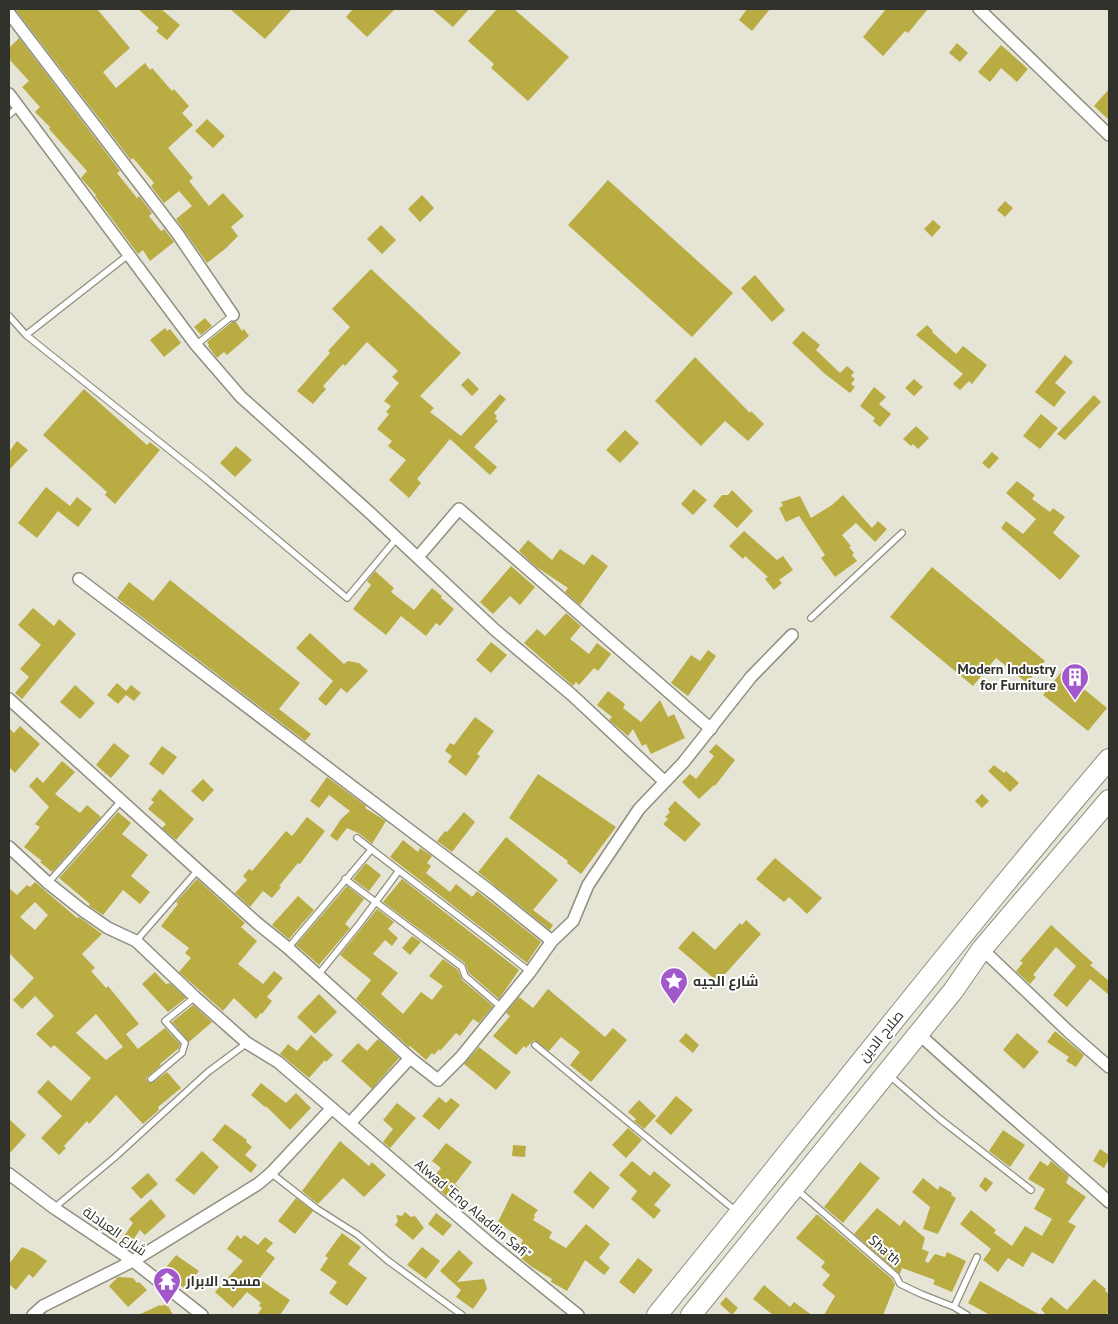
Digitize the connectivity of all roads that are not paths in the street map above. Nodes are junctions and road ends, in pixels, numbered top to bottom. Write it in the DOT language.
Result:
graph roads {
  1 [pos="979,9"];
  2 [pos="9,13"];
  3 [pos="9,94"];
  4 [pos="19,106"];
  5 [pos="9,114"];
  6 [pos="1109,135"];
  7 [pos="128,255"];
  8 [pos="233,315"];
  9 [pos="9,316"];
  10 [pos="26,335"];
  11 [pos="196,345"];
  12 [pos="902,533"];
  13 [pos="397,538"];
  14 [pos="418,557"];
  15 [pos="78,579"];
  16 [pos="811,618"];
  17 [pos="792,634"];
  18 [pos="9,699"];
  19 [pos="711,729"];
  20 [pos="1109,759"];
  21 [pos="665,782"];
  22 [pos="1109,800"];
  23 [pos="121,801"];
  24 [pos="356,838"];
  25 [pos="9,847"];
  26 [pos="371,850"];
  27 [pos="198,870"];
  28 [pos="398,872"];
  29 [pos="345,879"];
  30 [pos="48,883"];
  31 [pos="375,901"];
  32 [pos="136,941"];
  33 [pos="552,941"];
  34 [pos="288,948"];
  35 [pos="982,949"];
  36 [pos="935,969"];
  37 [pos="530,972"];
  38 [pos="318,975"];
  39 [pos="953,991"];
  40 [pos="194,998"];
  41 [pos="501,1007"];
  42 [pos="919,1034"];
  43 [pos="247,1043"];
  44 [pos="536,1045"];
  45 [pos="410,1058"];
  46 [pos="1109,1067"];
  47 [pos="886,1073"];
  48 [pos="151,1079"];
  49 [pos="332,1108"];
  50 [pos="350,1123"];
  51 [pos="271,1173"];
  52 [pos="9,1174"];
  53 [pos="795,1188"];
  54 [pos="1031,1190"];
  55 [pos="1109,1202"];
  56 [pos="54,1208"];
  57 [pos="740,1214"];
  58 [pos="976,1257"];
  59 [pos="133,1262"];
  60 [pos="954,1307"];
  61 [pos="33,1315"];
  62 [pos="202,1315"];
  63 [pos="462,1315"];
  64 [pos="578,1315"];
  65 [pos="657,1315"];
  66 [pos="691,1315"];
  67 [pos="968,1315"];
  1 -- 6 [label="street"];
  2 -- 8 [label="street"];
  3 -- 4 [label="street"];
  4 -- 5 [label="lane"];
  4 -- 7 [label="street"];
  7 -- 10 [label="lane"];
  7 -- 11 [label="street"];
  8 -- 11 [label="lane"];
  9 -- 10 [label="lane"];
  10 -- 13 [label="lane"];
  11 -- 13 [label="street"];
  12 -- 16 [label="lane"];
  13 -- 14 [label="street"];
  14 -- 19 [label="street"];
  14 -- 21 [label="street"];
  15 -- 33 [label="street"];
  17 -- 19 [label="street"];
  18 -- 23 [label="street"];
  19 -- 21 [label="street"];
  20 -- 36 [label="highway, صلاح الدين"];
  21 -- 33 [label="street"];
  22 -- 35 [label="highway, صلاح الدين"];
  23 -- 27 [label="street"];
  23 -- 30 [label="lane"];
  24 -- 26 [label="lane"];
  25 -- 30 [label="street, Alwad \"Eng Aladdin Safi\""];
  26 -- 28 [label="lane"];
  26 -- 29 [label="lane"];
  27 -- 32 [label="lane"];
  27 -- 34 [label="street"];
  28 -- 31 [label="lane"];
  28 -- 37 [label="lane"];
  29 -- 31 [label="lane"];
  29 -- 34 [label="lane"];
  30 -- 32 [label="street, Alwad \"Eng Aladdin Safi\""];
  31 -- 38 [label="lane"];
  31 -- 41 [label="lane"];
  32 -- 40 [label="street, Alwad \"Eng Aladdin Safi\""];
  33 -- 37 [label="street"];
  34 -- 38 [label="street"];
  35 -- 39 [label="highway, صلاح الدين"];
  35 -- 46 [label="street"];
  36 -- 39 [label="highway"];
  36 -- 57 [label="highway, صلاح الدين"];
  37 -- 41 [label="street"];
  38 -- 45 [label="street"];
  39 -- 42 [label="highway, صلاح الدين"];
  40 -- 43 [label="street, Alwad \"Eng Aladdin Safi\""];
  40 -- 48 [label="lane"];
  41 -- 45 [label="street"];
  42 -- 47 [label="highway, صلاح الدين"];
  42 -- 55 [label="street"];
  43 -- 49 [label="street, Alwad \"Eng Aladdin Safi\""];
  43 -- 56 [label="lane"];
  44 -- 57 [label="lane"];
  45 -- 50 [label="street"];
  47 -- 53 [label="highway, صلاح الدين"];
  47 -- 54 [label="lane"];
  49 -- 50 [label="street, Alwad \"Eng Aladdin Safi\""];
  49 -- 51 [label="street"];
  50 -- 64 [label="street, Alwad \"Eng Aladdin Safi\""];
  51 -- 59 [label="street"];
  51 -- 63 [label="lane"];
  52 -- 56 [label="street, شارع العبادلة"];
  53 -- 60 [label="lane, Sha'th"];
  53 -- 66 [label="highway, صلاح الدين"];
  56 -- 59 [label="street, شارع العبادلة"];
  57 -- 65 [label="highway, صلاح الدين"];
  58 -- 60 [label="lane"];
  59 -- 61 [label="street"];
  59 -- 62 [label="street, شارع العبادلة"];
  60 -- 67 [label="lane, Sha'th"];
}
